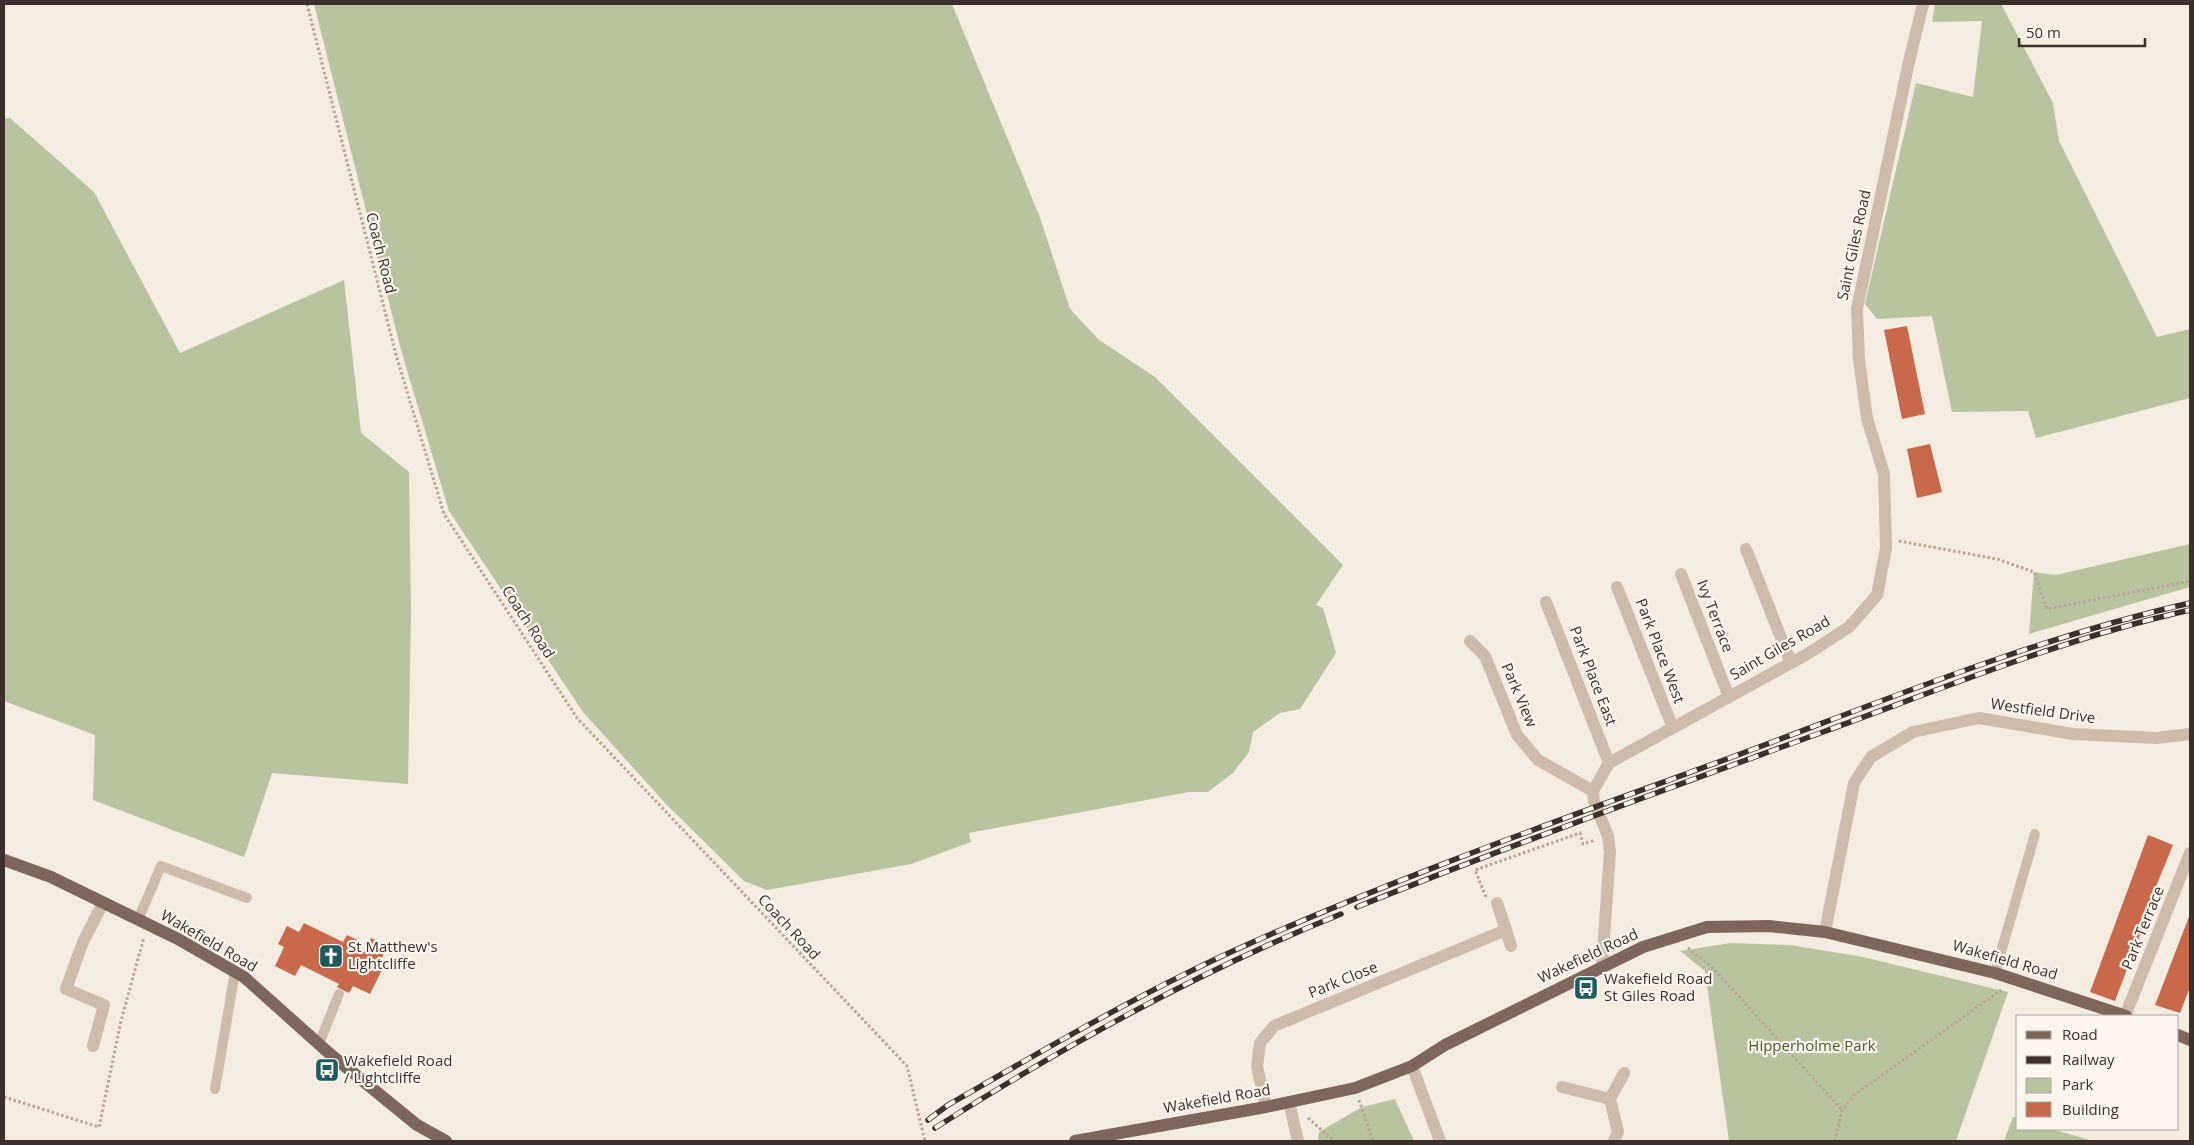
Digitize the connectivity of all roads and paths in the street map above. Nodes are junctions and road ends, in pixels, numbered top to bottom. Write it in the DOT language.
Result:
graph roads {
  1 [pos="307,4"];
  2 [pos="1923,4"];
  3 [pos="1886,541"];
  4 [pos="1746,549"];
  5 [pos="1681,574"];
  6 [pos="2190,581"];
  7 [pos="1617,587"];
  8 [pos="1546,602"];
  9 [pos="1470,640"];
  10 [pos="1791,663"];
  11 [pos="1729,697"];
  12 [pos="1672,728"];
  13 [pos="2190,734"];
  14 [pos="1610,763"];
  15 [pos="1593,791"];
  16 [pos="2035,834"];
  17 [pos="1608,836"];
  18 [pos="2190,853"];
  19 [pos="4,860"];
  20 [pos="247,898"];
  21 [pos="103,903"];
  22 [pos="1497,903"];
  23 [pos="138,920"];
  24 [pos="1506,930"];
  25 [pos="1826,932"];
  26 [pos="1673,936"];
  27 [pos="1511,946"];
  28 [pos="1602,965"];
  29 [pos="235,972"];
  30 [pos="1995,972"];
  31 [pos="2016,979"];
  32 [pos="339,994"];
  33 [pos="2123,1015"];
  34 [pos="2126,1015"];
  35 [pos="319,1044"];
  36 [pos="93,1046"];
  37 [pos="1412,1066"];
  38 [pos="1624,1073"];
  39 [pos="1562,1087"];
  40 [pos="1355,1088"];
  41 [pos="215,1089"];
  42 [pos="1610,1099"];
  43 [pos="1289,1102"];
  44 [pos="1266,1107"];
  45 [pos="1842,1110"];
  46 [pos="446,1141"];
  47 [pos="925,1141"];
  48 [pos="1075,1141"];
  49 [pos="1298,1141"];
  50 [pos="1334,1141"];
  51 [pos="1373,1141"];
  52 [pos="1440,1141"];
  53 [pos="1614,1141"];
  54 [pos="1835,1141"];
  1 -- 47 [label="path, Coach Road"];
  2 -- 3 [label="street, Saint Giles Road"];
  3 -- 6 [label="path"];
  3 -- 10 [label="street, Saint Giles Road"];
  4 -- 10 [label="street"];
  5 -- 11 [label="street, Ivy Terrace"];
  7 -- 12 [label="street, Park Place West"];
  8 -- 14 [label="street, Park Place East"];
  9 -- 15 [label="street, Park View"];
  10 -- 11 [label="street, Saint Giles Road"];
  11 -- 12 [label="street, Saint Giles Road"];
  12 -- 14 [label="street, Saint Giles Road"];
  13 -- 25 [label="street, Westfield Drive"];
  14 -- 15 [label="street, Saint Giles Road"];
  15 -- 17 [label="street"];
  16 -- 30 [label="lane"];
  17 -- 22 [label="path"];
  17 -- 28 [label="street"];
  18 -- 34 [label="street, Park Terrace"];
  19 -- 21 [label="main road, Wakefield Road"];
  20 -- 23 [label="lane"];
  21 -- 23 [label="main road, Wakefield Road"];
  21 -- 36 [label="street"];
  22 -- 24 [label="street"];
  23 -- 29 [label="main road, Wakefield Road"];
  24 -- 27 [label="street"];
  24 -- 44 [label="street, Park Close"];
  25 -- 26 [label="main road, Wakefield Road"];
  25 -- 30 [label="main road, Wakefield Road"];
  26 -- 28 [label="main road, Wakefield Road"];
  26 -- 45 [label="path"];
  28 -- 37 [label="main road, Wakefield Road"];
  29 -- 35 [label="main road, Wakefield Road"];
  29 -- 41 [label="lane"];
  30 -- 31 [label="main road, Wakefield Road"];
  31 -- 33 [label="main road, Wakefield Road"];
  31 -- 45 [label="path"];
  32 -- 35 [label="lane"];
  35 -- 46 [label="main road, Wakefield Road"];
  37 -- 40 [label="main road, Wakefield Road"];
  37 -- 52 [label="street"];
  38 -- 42 [label="street"];
  39 -- 42 [label="street"];
  40 -- 43 [label="main road, Wakefield Road"];
  40 -- 51 [label="path"];
  42 -- 53 [label="street"];
  43 -- 44 [label="main road, Wakefield Road"];
  43 -- 49 [label="street"];
  43 -- 50 [label="path"];
  44 -- 48 [label="main road, Wakefield Road"];
  45 -- 54 [label="path"];
}
